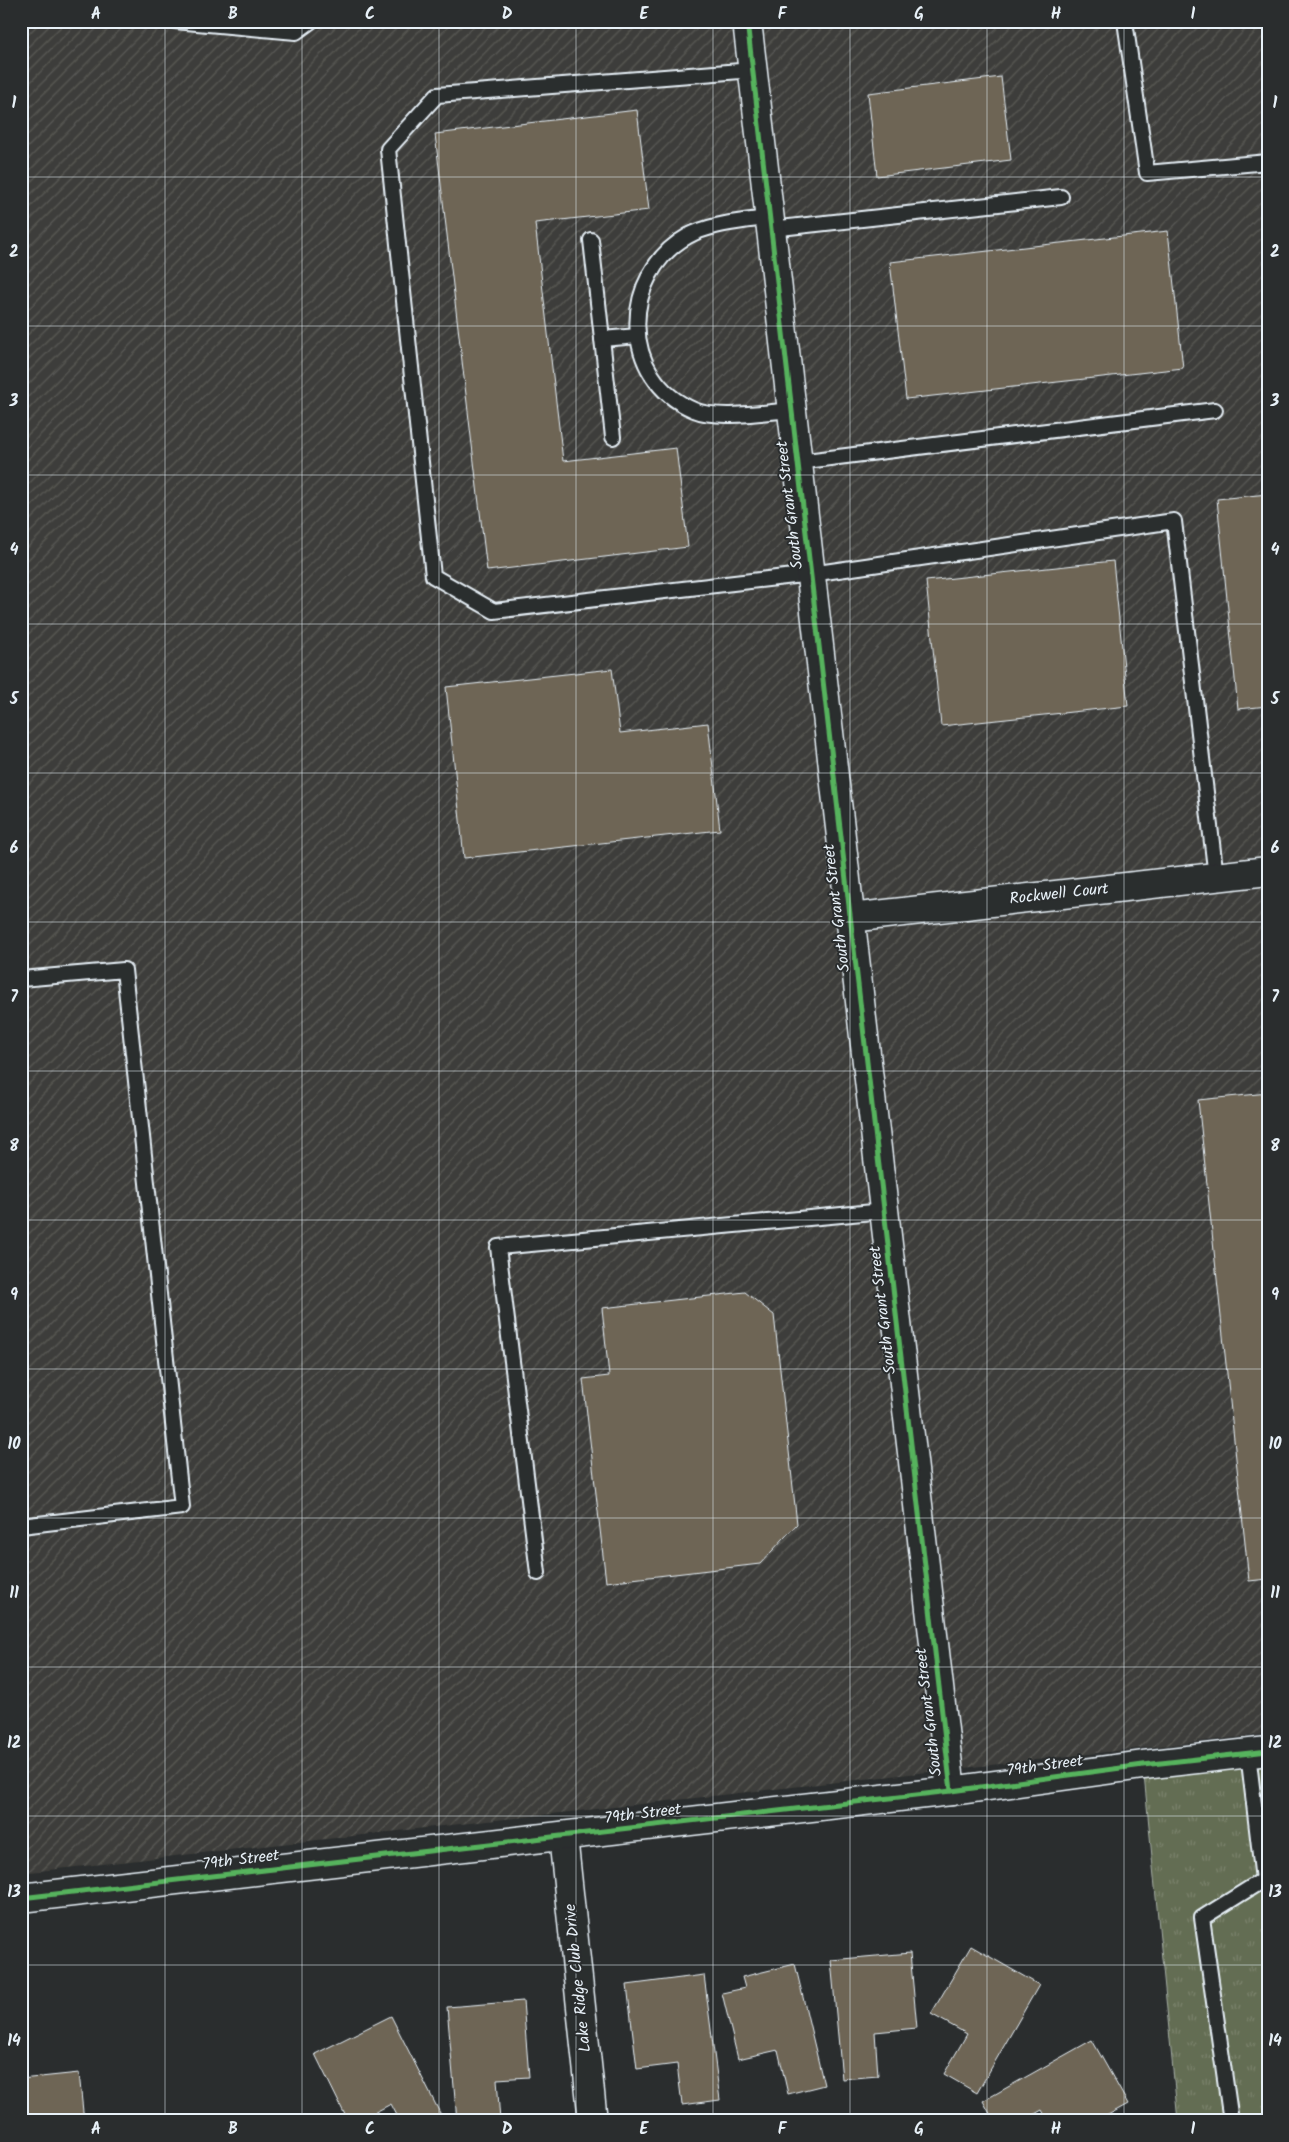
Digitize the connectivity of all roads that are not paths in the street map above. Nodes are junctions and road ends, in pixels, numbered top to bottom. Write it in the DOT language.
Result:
graph roads {
  1 [pos="175,21"];
  2 [pos="311,21"];
  3 [pos="747,21"];
  4 [pos="1125,21"];
  5 [pos="753,70"];
  6 [pos="1268,162"];
  7 [pos="1061,197"];
  8 [pos="770,223"];
  9 [pos="591,240"];
  10 [pos="638,336"];
  11 [pos="602,339"];
  12 [pos="792,410"];
  13 [pos="1215,410"];
  14 [pos="613,437"];
  15 [pos="798,462"];
  16 [pos="811,574"];
  17 [pos="1268,871"];
  18 [pos="1216,876"];
  19 [pos="850,918"];
  20 [pos="21,979"];
  21 [pos="884,1211"];
  22 [pos="21,1526"];
  23 [pos="538,1573"];
  24 [pos="1258,1752"];
  25 [pos="951,1791"];
  26 [pos="563,1836"];
  27 [pos="1266,1880"];
  28 [pos="21,1898"];
  29 [pos="594,2121"];
  30 [pos="1231,2121"];
  1 -- 2 [label="lane"];
  3 -- 5 [label="street, South Grant Street"];
  4 -- 6 [label="lane"];
  5 -- 8 [label="street, South Grant Street"];
  5 -- 16 [label="lane"];
  7 -- 8 [label="lane"];
  8 -- 10 [label="lane"];
  8 -- 12 [label="street, South Grant Street"];
  9 -- 11 [label="lane"];
  10 -- 11 [label="lane"];
  10 -- 12 [label="lane"];
  11 -- 14 [label="lane"];
  12 -- 15 [label="street, South Grant Street"];
  13 -- 15 [label="lane"];
  15 -- 16 [label="street, South Grant Street"];
  16 -- 18 [label="lane"];
  16 -- 19 [label="street, South Grant Street"];
  17 -- 18 [label="street, Rockwell Court"];
  18 -- 19 [label="street, Rockwell Court"];
  19 -- 21 [label="street, South Grant Street"];
  20 -- 22 [label="lane"];
  21 -- 23 [label="lane"];
  21 -- 25 [label="street, South Grant Street"];
  24 -- 25 [label="street, 79th Street"];
  24 -- 27 [label="lane"];
  25 -- 26 [label="street, 79th Street"];
  26 -- 28 [label="street, 79th Street"];
  26 -- 29 [label="street, Lake Ridge Club Drive"];
  27 -- 30 [label="lane"];
}
